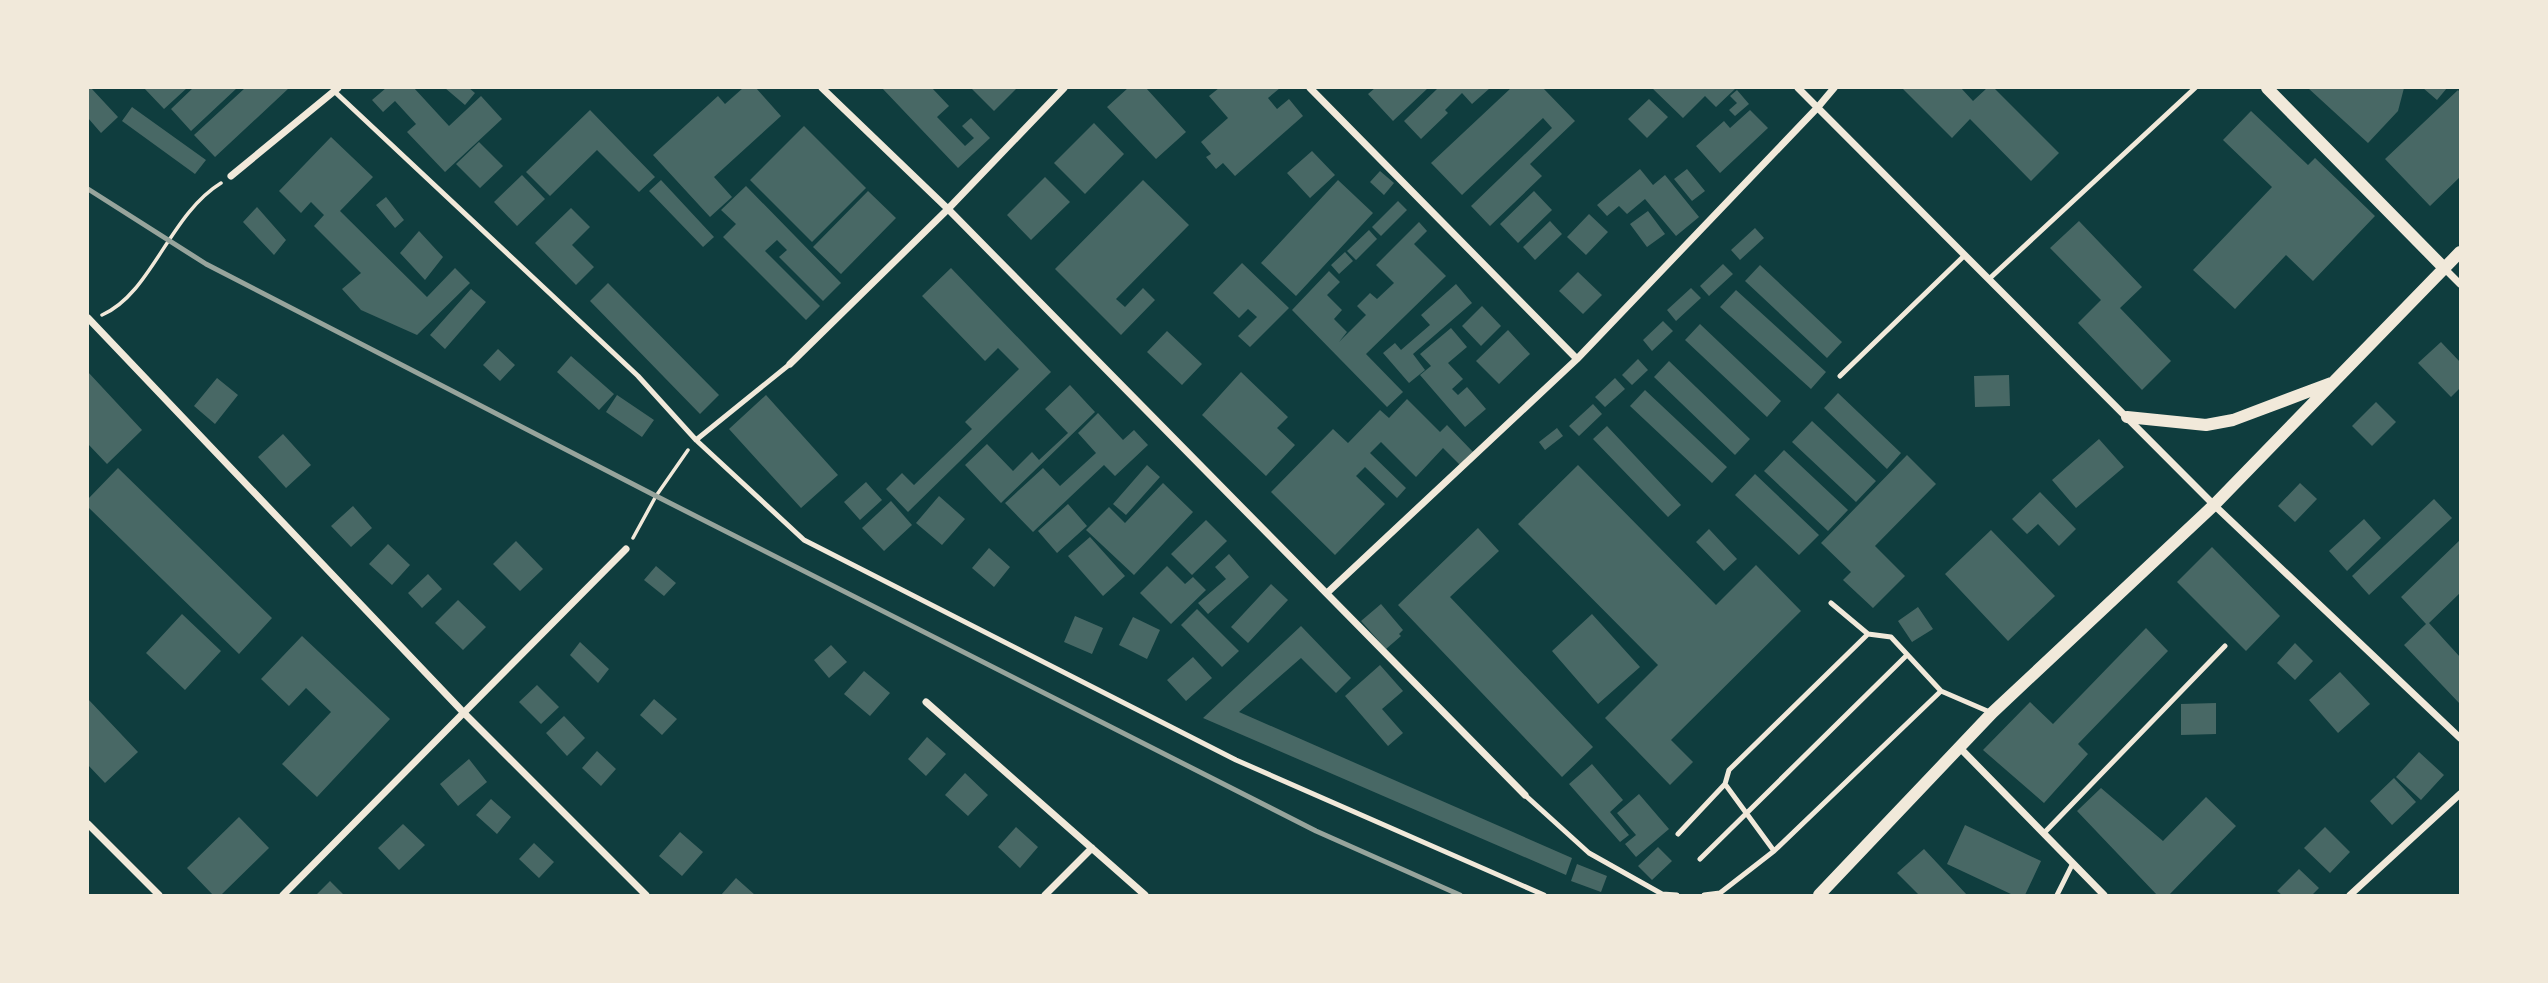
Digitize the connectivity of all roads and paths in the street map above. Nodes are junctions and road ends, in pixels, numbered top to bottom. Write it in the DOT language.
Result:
graph roads {
  1 [pos="822,88"];
  2 [pos="1064,88"];
  3 [pos="1310,88"];
  4 [pos="1798,88"];
  5 [pos="1834,88"];
  6 [pos="2195,88"];
  7 [pos="2267,88"];
  8 [pos="336,89"];
  9 [pos="1818,107"];
  10 [pos="231,176"];
  11 [pos="948,209"];
  12 [pos="2460,252"];
  13 [pos="1965,255"];
  14 [pos="2445,269"];
  15 [pos="1989,279"];
  16 [pos="2460,285"];
  17 [pos="88,319"];
  18 [pos="1577,359"];
  19 [pos="790,364"];
  20 [pos="1840,376"];
  21 [pos="2334,382"];
  22 [pos="2127,417"];
  23 [pos="696,440"];
  24 [pos="2214,505"];
  25 [pos="626,549"];
  26 [pos="1327,593"];
  27 [pos="1831,603"];
  28 [pos="1868,634"];
  29 [pos="2225,646"];
  30 [pos="1908,655"];
  31 [pos="1941,691"];
  32 [pos="926,702"];
  33 [pos="464,713"];
  34 [pos="1992,713"];
  35 [pos="2460,738"];
  36 [pos="1960,748"];
  37 [pos="1725,784"];
  38 [pos="2460,794"];
  39 [pos="1525,795"];
  40 [pos="1746,813"];
  41 [pos="88,824"];
  42 [pos="2044,833"];
  43 [pos="1678,834"];
  44 [pos="1092,848"];
  45 [pos="1774,851"];
  46 [pos="1700,859"];
  47 [pos="2073,863"];
  48 [pos="1719,894"];
  49 [pos="159,895"];
  50 [pos="283,895"];
  51 [pos="646,895"];
  52 [pos="1045,895"];
  53 [pos="1145,895"];
  54 [pos="1544,895"];
  55 [pos="1677,895"];
  56 [pos="1704,895"];
  57 [pos="1819,895"];
  58 [pos="2057,895"];
  59 [pos="2104,895"];
  60 [pos="2350,895"];
  1 -- 11 [label="street"];
  2 -- 11 [label="street"];
  3 -- 18 [label="street"];
  4 -- 9 [label="street"];
  5 -- 9 [label="street"];
  6 -- 15 [label="lane"];
  7 -- 14 [label="street"];
  8 -- 10 [label="street"];
  8 -- 23 [label="lane"];
  9 -- 13 [label="street"];
  9 -- 18 [label="street"];
  10 -- 17 [label="path"];
  11 -- 19 [label="street"];
  11 -- 26 [label="street"];
  12 -- 14 [label="street"];
  13 -- 15 [label="street"];
  13 -- 20 [label="lane"];
  14 -- 16 [label="street"];
  14 -- 21 [label="street"];
  15 -- 22 [label="street"];
  17 -- 33 [label="street"];
  18 -- 26 [label="street"];
  19 -- 23 [label="lane"];
  21 -- 22 [label="street"];
  21 -- 24 [label="street"];
  22 -- 24 [label="street"];
  23 -- 25 [label="path"];
  23 -- 54 [label="lane"];
  24 -- 34 [label="street"];
  24 -- 35 [label="street"];
  25 -- 33 [label="street"];
  26 -- 39 [label="street"];
  27 -- 28 [label="lane"];
  28 -- 30 [label="lane"];
  28 -- 37 [label="lane"];
  29 -- 42 [label="lane"];
  30 -- 31 [label="lane"];
  30 -- 40 [label="lane"];
  31 -- 34 [label="lane"];
  31 -- 45 [label="lane"];
  32 -- 44 [label="street"];
  33 -- 50 [label="street"];
  33 -- 51 [label="street"];
  34 -- 36 [label="street"];
  36 -- 42 [label="street"];
  36 -- 57 [label="street"];
  37 -- 40 [label="lane"];
  37 -- 43 [label="lane"];
  38 -- 60 [label="street"];
  39 -- 55 [label="lane"];
  40 -- 45 [label="lane"];
  40 -- 46 [label="lane"];
  41 -- 49 [label="street"];
  42 -- 47 [label="street"];
  44 -- 52 [label="street"];
  44 -- 53 [label="street"];
  45 -- 48 [label="lane"];
  47 -- 58 [label="lane"];
  47 -- 59 [label="street"];
  48 -- 56 [label="lane"];
}
